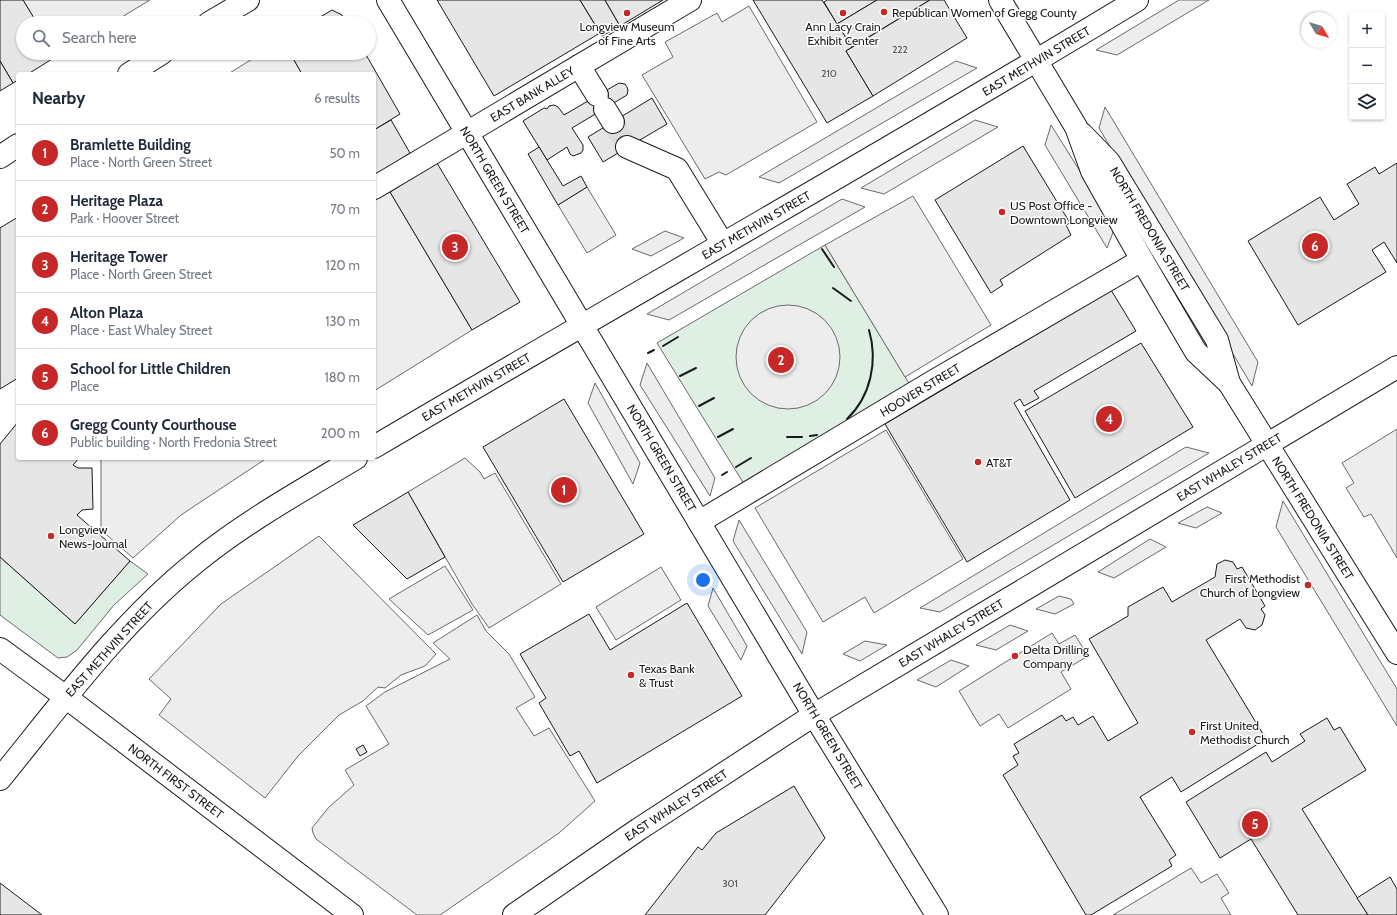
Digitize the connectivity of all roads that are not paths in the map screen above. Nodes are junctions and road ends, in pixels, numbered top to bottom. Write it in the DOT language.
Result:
graph roads {
  1 [pos="248,0"];
  2 [pos="388,0"];
  3 [pos="690,0"];
  4 [pos="1000,0"];
  5 [pos="1137,0"];
  6 [pos="222,16"];
  7 [pos="151,60"];
  8 [pos="1036,61"];
  9 [pos="579,66"];
  10 [pos="132,72"];
  11 [pos="605,109"];
  12 [pos="1076,127"];
  13 [pos="467,133"];
  14 [pos="16,146"];
  15 [pos="627,147"];
  16 [pos="0,157"];
  17 [pos="376,187"];
  18 [pos="723,244"];
  19 [pos="1142,260"];
  20 [pos="583,325"];
  21 [pos="1397,367"];
  22 [pos="1228,383"];
  23 [pos="1267,444"];
  24 [pos="376,446"];
  25 [pos="353,460"];
  26 [pos="699,522"];
  27 [pos="0,649"];
  28 [pos="1397,653"];
  29 [pos="67,698"];
  30 [pos="814,715"];
  31 [pos="0,779"];
  32 [pos="352,915"];
  33 [pos="514,915"];
  34 [pos="937,915"];
  1 -- 6 [label="street"];
  2 -- 13 [label="street, NORTH GREEN STREET"];
  3 -- 9 [label="street, EAST BANK ALLEY"];
  4 -- 8 [label="street, NORTH FREDONIA STREET"];
  5 -- 8 [label="street, EAST METHVIN STREET"];
  7 -- 10 [label="street"];
  8 -- 12 [label="street, NORTH FREDONIA STREET"];
  8 -- 18 [label="street, EAST METHVIN STREET"];
  9 -- 11 [label="street"];
  9 -- 13 [label="street, EAST BANK ALLEY"];
  12 -- 19 [label="street, NORTH FREDONIA STREET"];
  12 -- 22 [label="street, NORTH FREDONIA STREET"];
  13 -- 17 [label="street, EAST BANK ALLEY"];
  13 -- 20 [label="street, NORTH GREEN STREET"];
  14 -- 16 [label="street"];
  15 -- 18 [label="street"];
  18 -- 20 [label="street, EAST METHVIN STREET"];
  19 -- 22 [label="street, NORTH FREDONIA STREET"];
  19 -- 26 [label="street, HOOVER STREET"];
  20 -- 24 [label="street, EAST METHVIN STREET"];
  20 -- 26 [label="street, NORTH GREEN STREET"];
  21 -- 23 [label="street, EAST WHALEY STREET"];
  22 -- 23 [label="street, NORTH FREDONIA STREET"];
  23 -- 28 [label="street, NORTH FREDONIA STREET"];
  23 -- 30 [label="street, EAST WHALEY STREET"];
  25 -- 29 [label="street, EAST METHVIN STREET"];
  26 -- 30 [label="street, NORTH GREEN STREET"];
  27 -- 29 [label="street, NORTH FIRST STREET"];
  29 -- 31 [label="street, EAST METHVIN STREET"];
  29 -- 32 [label="street, NORTH FIRST STREET"];
  30 -- 33 [label="street, EAST WHALEY STREET"];
  30 -- 34 [label="street, NORTH GREEN STREET"];
}
